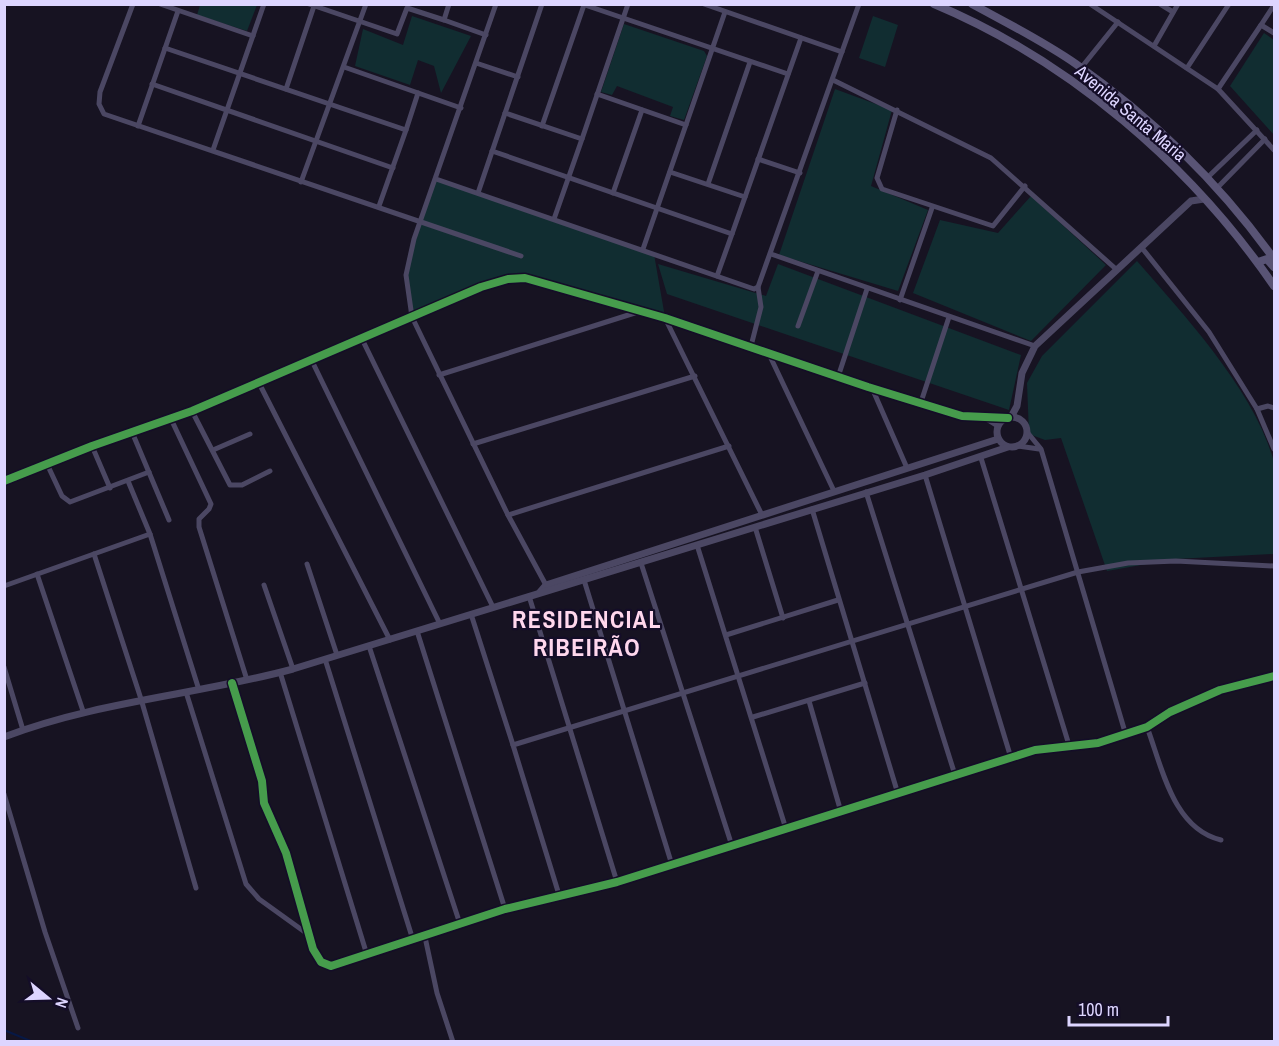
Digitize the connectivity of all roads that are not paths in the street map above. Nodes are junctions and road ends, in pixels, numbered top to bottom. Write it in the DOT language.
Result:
graph roads {
  1 [pos="133,4"];
  2 [pos="160,4"];
  3 [pos="264,4"];
  4 [pos="366,4"];
  5 [pos="449,4"];
  6 [pos="496,4"];
  7 [pos="542,4"];
  8 [pos="628,4"];
  9 [pos="704,4"];
  10 [pos="859,4"];
  11 [pos="934,4"];
  12 [pos="972,4"];
  13 [pos="1090,4"];
  14 [pos="1160,4"];
  15 [pos="1178,4"];
  16 [pos="1228,4"];
  17 [pos="311,5"];
  18 [pos="583,5"];
  19 [pos="1275,5"];
  20 [pos="408,6"];
  21 [pos="178,11"];
  22 [pos="725,12"];
  23 [pos="1173,12"];
  24 [pos="623,18"];
  25 [pos="444,20"];
  26 [pos="360,22"];
  27 [pos="1118,22"];
  28 [pos="1261,25"];
  29 [pos="1275,33"];
  30 [pos="486,34"];
  31 [pos="253,36"];
  32 [pos="801,38"];
  33 [pos="1154,46"];
  34 [pos="165,48"];
  35 [pos="712,49"];
  36 [pos="842,52"];
  37 [pos="750,62"];
  38 [pos="476,63"];
  39 [pos="344,67"];
  40 [pos="1081,68"];
  41 [pos="1187,68"];
  42 [pos="241,73"];
  43 [pos="788,74"];
  44 [pos="518,77"];
  45 [pos="833,80"];
  46 [pos="152,84"];
  47 [pos="286,89"];
  48 [pos="1218,89"];
  49 [pos="418,93"];
  50 [pos="597,94"];
  51 [pos="330,104"];
  52 [pos="461,108"];
  53 [pos="1131,109"];
  54 [pos="228,110"];
  55 [pos="642,110"];
  56 [pos="897,110"];
  57 [pos="505,113"];
  58 [pos="1144,119"];
  59 [pos="1121,120"];
  60 [pos="686,125"];
  61 [pos="138,126"];
  62 [pos="542,126"];
  63 [pos="1132,129"];
  64 [pos="406,130"];
  65 [pos="1257,130"];
  66 [pos="582,139"];
  67 [pos="1265,139"];
  68 [pos="317,142"];
  69 [pos="213,150"];
  70 [pos="1275,150"];
  71 [pos="492,151"];
  72 [pos="758,159"];
  73 [pos="393,168"];
  74 [pos="670,172"];
  75 [pos="800,173"];
  76 [pos="568,177"];
  77 [pos="1208,177"];
  78 [pos="436,179"];
  79 [pos="301,182"];
  80 [pos="708,184"];
  81 [pos="1025,186"];
  82 [pos="1192,186"];
  83 [pos="1218,187"];
  84 [pos="478,193"];
  85 [pos="614,193"];
  86 [pos="745,197"];
  87 [pos="1204,199"];
  88 [pos="1191,201"];
  89 [pos="380,206"];
  90 [pos="657,208"];
  91 [pos="932,208"];
  92 [pos="554,219"];
  93 [pos="421,222"];
  94 [pos="732,234"];
  95 [pos="1261,241"];
  96 [pos="1142,248"];
  97 [pos="643,249"];
  98 [pos="1249,249"];
  99 [pos="771,254"];
  100 [pos="521,256"];
  101 [pos="1275,259"];
  102 [pos="1258,262"];
  103 [pos="1275,267"];
  104 [pos="1117,270"];
  105 [pos="818,271"];
  106 [pos="717,276"];
  107 [pos="1275,286"];
  108 [pos="758,287"];
  109 [pos="867,289"];
  110 [pos="900,300"];
  111 [pos="641,311"];
  112 [pos="412,317"];
  113 [pos="949,317"];
  114 [pos="665,318"];
  115 [pos="798,326"];
  116 [pos="362,339"];
  117 [pos="751,346"];
  118 [pos="1035,346"];
  119 [pos="768,352"];
  120 [pos="311,359"];
  121 [pos="439,375"];
  122 [pos="695,376"];
  123 [pos="838,377"];
  124 [pos="259,383"];
  125 [pos="872,388"];
  126 [pos="1018,391"];
  127 [pos="921,402"];
  128 [pos="1275,408"];
  129 [pos="1257,409"];
  130 [pos="192,411"];
  131 [pos="984,417"];
  132 [pos="1010,417"];
  133 [pos="171,419"];
  134 [pos="1022,422"];
  135 [pos="998,426"];
  136 [pos="132,432"];
  137 [pos="1027,432"];
  138 [pos="250,434"];
  139 [pos="998,439"];
  140 [pos="473,444"];
  141 [pos="92,446"];
  142 [pos="729,446"];
  143 [pos="1018,446"];
  144 [pos="1008,447"];
  145 [pos="1041,449"];
  146 [pos="1275,449"];
  147 [pos="213,450"];
  148 [pos="981,458"];
  149 [pos="47,464"];
  150 [pos="907,468"];
  151 [pos="270,471"];
  152 [pos="148,472"];
  153 [pos="925,476"];
  154 [pos="4,481"];
  155 [pos="128,481"];
  156 [pos="110,488"];
  157 [pos="834,491"];
  158 [pos="866,492"];
  159 [pos="812,509"];
  160 [pos="508,515"];
  161 [pos="762,515"];
  162 [pos="169,520"];
  163 [pos="755,527"];
  164 [pos="150,534"];
  165 [pos="697,545"];
  166 [pos="94,554"];
  167 [pos="641,563"];
  168 [pos="308,564"];
  169 [pos="1275,566"];
  170 [pos="1078,572"];
  171 [pos="37,574"];
  172 [pos="584,580"];
  173 [pos="264,585"];
  174 [pos="4,586"];
  175 [pos="547,588"];
  176 [pos="1021,590"];
  177 [pos="529,596"];
  178 [pos="838,600"];
  179 [pos="966,606"];
  180 [pos="493,607"];
  181 [pos="471,614"];
  182 [pos="783,618"];
  183 [pos="440,624"];
  184 [pos="909,625"];
  185 [pos="417,631"];
  186 [pos="726,635"];
  187 [pos="390,640"];
  188 [pos="852,641"];
  189 [pos="369,646"];
  190 [pos="337,655"];
  191 [pos="325,659"];
  192 [pos="4,667"];
  193 [pos="293,669"];
  194 [pos="280,672"];
  195 [pos="1275,676"];
  196 [pos="739,677"];
  197 [pos="247,680"];
  198 [pos="232,683"];
  199 [pos="865,683"];
  200 [pos="199,690"];
  201 [pos="186,692"];
  202 [pos="683,695"];
  203 [pos="141,699"];
  204 [pos="809,701"];
  205 [pos="83,711"];
  206 [pos="626,711"];
  207 [pos="753,717"];
  208 [pos="1147,727"];
  209 [pos="570,728"];
  210 [pos="23,730"];
  211 [pos="1125,732"];
  212 [pos="4,736"];
  213 [pos="1069,745"];
  214 [pos="513,746"];
  215 [pos="1011,758"];
  216 [pos="955,775"];
  217 [pos="4,794"];
  218 [pos="898,794"];
  219 [pos="841,812"];
  220 [pos="786,829"];
  221 [pos="1221,840"];
  222 [pos="732,846"];
  223 [pos="672,865"];
  224 [pos="617,882"];
  225 [pos="196,888"];
  226 [pos="560,898"];
  227 [pos="505,909"];
  228 [pos="460,924"];
  229 [pos="310,935"];
  230 [pos="425,937"];
  231 [pos="413,940"];
  232 [pos="367,955"];
  233 [pos="78,1028"];
  234 [pos="453,1041"];
  1 -- 61 [label="street"];
  2 -- 21 [label="street"];
  3 -- 31 [label="street"];
  4 -- 26 [label="street"];
  5 -- 25 [label="street"];
  6 -- 30 [label="street"];
  7 -- 44 [label="street"];
  8 -- 24 [label="street"];
  9 -- 22 [label="street"];
  10 -- 36 [label="street"];
  11 -- 59 [label="main road, Avenida Santa Maria"];
  12 -- 40 [label="main road, Avenida Santa Maria"];
  13 -- 27 [label="street"];
  14 -- 23 [label="street"];
  15 -- 23 [label="street"];
  16 -- 41 [label="street"];
  17 -- 26 [label="street"];
  17 -- 47 [label="street"];
  18 -- 24 [label="street"];
  18 -- 62 [label="street"];
  19 -- 28 [label="street"];
  20 -- 25 [label="street"];
  20 -- 26 [label="street"];
  21 -- 31 [label="street"];
  21 -- 34 [label="street"];
  22 -- 32 [label="street"];
  22 -- 35 [label="street"];
  23 -- 33 [label="street"];
  24 -- 35 [label="street"];
  24 -- 50 [label="street"];
  25 -- 30 [label="street"];
  26 -- 39 [label="street"];
  27 -- 33 [label="street"];
  27 -- 40 [label="street"];
  28 -- 29 [label="street"];
  28 -- 48 [label="street"];
  30 -- 38 [label="street"];
  31 -- 42 [label="street"];
  32 -- 36 [label="street"];
  32 -- 43 [label="street"];
  33 -- 41 [label="street"];
  34 -- 42 [label="street"];
  34 -- 46 [label="street"];
  35 -- 37 [label="street"];
  35 -- 60 [label="street"];
  36 -- 45 [label="street"];
  37 -- 43 [label="street"];
  37 -- 80 [label="street"];
  38 -- 44 [label="street"];
  38 -- 52 [label="street"];
  39 -- 49 [label="street"];
  39 -- 51 [label="street"];
  40 -- 53 [label="main road, Avenida Santa Maria"];
  41 -- 48 [label="street"];
  42 -- 47 [label="street"];
  42 -- 54 [label="street"];
  43 -- 72 [label="street"];
  44 -- 57 [label="street"];
  45 -- 56 [label="street"];
  45 -- 75 [label="street"];
  46 -- 54 [label="street"];
  46 -- 61 [label="street"];
  47 -- 51 [label="street"];
  48 -- 65 [label="street"];
  49 -- 52 [label="street"];
  49 -- 64 [label="street"];
  50 -- 55 [label="street"];
  50 -- 66 [label="street"];
  51 -- 64 [label="street"];
  51 -- 68 [label="street"];
  52 -- 78 [label="street"];
  53 -- 58 [label="main road, Avenida Santa Maria"];
  53 -- 59 [label="main road"];
  54 -- 68 [label="street"];
  54 -- 69 [label="street"];
  55 -- 60 [label="street"];
  55 -- 85 [label="street"];
  56 -- 81 [label="street"];
  56 -- 91 [label="street"];
  57 -- 62 [label="street"];
  57 -- 71 [label="street"];
  58 -- 63 [label="main road"];
  58 -- 77 [label="main road, Avenida Santa Maria"];
  59 -- 63 [label="main road, Avenida Santa Maria"];
  60 -- 74 [label="street"];
  61 -- 69 [label="street"];
  62 -- 66 [label="street"];
  63 -- 82 [label="main road, Avenida Santa Maria"];
  64 -- 73 [label="street"];
  65 -- 67 [label="street"];
  65 -- 77 [label="street"];
  66 -- 76 [label="street"];
  67 -- 70 [label="street"];
  67 -- 83 [label="street"];
  68 -- 73 [label="street"];
  68 -- 79 [label="street"];
  69 -- 79 [label="street"];
  71 -- 76 [label="street"];
  71 -- 84 [label="street"];
  72 -- 75 [label="street"];
  72 -- 86 [label="street"];
  73 -- 89 [label="street"];
  74 -- 80 [label="street"];
  74 -- 90 [label="street"];
  75 -- 99 [label="street"];
  76 -- 85 [label="street"];
  76 -- 92 [label="street"];
  77 -- 83 [label="main road, Avenida Santa Maria"];
  78 -- 84 [label="street"];
  78 -- 93 [label="street"];
  79 -- 89 [label="street"];
  80 -- 86 [label="street"];
  81 -- 91 [label="street"];
  81 -- 104 [label="street"];
  82 -- 87 [label="main road, Avenida Santa Maria"];
  82 -- 88 [label="street"];
  83 -- 95 [label="main road, Avenida Santa Maria"];
  84 -- 92 [label="street"];
  85 -- 90 [label="street"];
  86 -- 94 [label="street"];
  87 -- 88 [label="street"];
  87 -- 98 [label="main road, Avenida Santa Maria"];
  88 -- 96 [label="street"];
  89 -- 93 [label="street"];
  90 -- 94 [label="street"];
  90 -- 97 [label="street"];
  91 -- 110 [label="street"];
  92 -- 97 [label="street"];
  93 -- 100 [label="street"];
  93 -- 112 [label="street"];
  94 -- 106 [label="street"];
  95 -- 98 [label="main road"];
  95 -- 101 [label="main road, Avenida Santa Maria"];
  96 -- 104 [label="street"];
  96 -- 129 [label="street"];
  97 -- 106 [label="street"];
  98 -- 102 [label="main road, Avenida Santa Maria"];
  99 -- 105 [label="street"];
  99 -- 108 [label="street"];
  102 -- 103 [label="main road"];
  102 -- 107 [label="main road, Avenida Santa Maria"];
  104 -- 118 [label="street"];
  105 -- 109 [label="street"];
  105 -- 115 [label="street"];
  106 -- 108 [label="street"];
  108 -- 117 [label="street"];
  109 -- 110 [label="street"];
  109 -- 123 [label="street"];
  110 -- 113 [label="street"];
  111 -- 112 [label="street"];
  111 -- 114 [label="street"];
  111 -- 121 [label="street"];
  112 -- 116 [label="street"];
  112 -- 121 [label="street"];
  113 -- 118 [label="street"];
  113 -- 127 [label="street"];
  114 -- 117 [label="street"];
  114 -- 122 [label="street"];
  116 -- 120 [label="street"];
  116 -- 180 [label="street"];
  117 -- 119 [label="street"];
  118 -- 126 [label="street"];
  119 -- 123 [label="street"];
  119 -- 157 [label="street"];
  120 -- 124 [label="street"];
  120 -- 183 [label="street"];
  121 -- 140 [label="street"];
  122 -- 140 [label="street"];
  122 -- 142 [label="street"];
  123 -- 125 [label="street"];
  124 -- 130 [label="street"];
  124 -- 187 [label="street"];
  125 -- 127 [label="street"];
  125 -- 150 [label="street"];
  126 -- 132 [label="street"];
  126 -- 134 [label="street"];
  127 -- 131 [label="street"];
  128 -- 129 [label="street"];
  129 -- 146 [label="street"];
  130 -- 133 [label="street"];
  130 -- 147 [label="street"];
  131 -- 132 [label="street"];
  131 -- 135 [label="street"];
  132 -- 134 [label="street"];
  132 -- 135 [label="street"];
  133 -- 136 [label="street"];
  133 -- 197 [label="street"];
  134 -- 137 [label="street"];
  135 -- 139 [label="street"];
  136 -- 141 [label="street"];
  136 -- 152 [label="street"];
  137 -- 143 [label="street"];
  137 -- 145 [label="street"];
  138 -- 147 [label="street"];
  139 -- 144 [label="street"];
  139 -- 150 [label="street"];
  140 -- 160 [label="street"];
  141 -- 149 [label="street"];
  141 -- 156 [label="street"];
  142 -- 160 [label="street"];
  142 -- 161 [label="street"];
  143 -- 144 [label="street"];
  143 -- 145 [label="street"];
  144 -- 148 [label="street"];
  145 -- 170 [label="street"];
  147 -- 151 [label="street"];
  148 -- 153 [label="street"];
  148 -- 176 [label="street"];
  149 -- 154 [label="street"];
  149 -- 156 [label="street"];
  150 -- 157 [label="street"];
  152 -- 155 [label="street"];
  152 -- 162 [label="street"];
  153 -- 158 [label="street"];
  153 -- 179 [label="street"];
  155 -- 156 [label="street"];
  155 -- 164 [label="street"];
  157 -- 161 [label="street"];
  158 -- 159 [label="street"];
  158 -- 184 [label="street"];
  159 -- 163 [label="street"];
  159 -- 178 [label="street"];
  160 -- 175 [label="street"];
  161 -- 175 [label="street"];
  163 -- 165 [label="street"];
  163 -- 182 [label="street"];
  164 -- 166 [label="street"];
  164 -- 200 [label="street"];
  165 -- 167 [label="street"];
  165 -- 186 [label="street"];
  166 -- 171 [label="street"];
  166 -- 203 [label="street"];
  167 -- 172 [label="street"];
  167 -- 202 [label="street"];
  168 -- 190 [label="street"];
  169 -- 170 [label="street"];
  170 -- 176 [label="street"];
  170 -- 211 [label="street"];
  171 -- 174 [label="street"];
  171 -- 205 [label="street"];
  172 -- 175 [label="street"];
  172 -- 206 [label="street"];
  173 -- 193 [label="street"];
  175 -- 177 [label="street"];
  176 -- 179 [label="street"];
  176 -- 213 [label="street"];
  177 -- 180 [label="street"];
  177 -- 209 [label="street"];
  178 -- 182 [label="street"];
  178 -- 188 [label="street"];
  179 -- 184 [label="street"];
  179 -- 215 [label="street"];
  180 -- 181 [label="street"];
  181 -- 183 [label="street"];
  181 -- 214 [label="street"];
  182 -- 186 [label="street"];
  183 -- 185 [label="street"];
  184 -- 188 [label="street"];
  184 -- 216 [label="street"];
  185 -- 187 [label="street"];
  185 -- 227 [label="street"];
  186 -- 196 [label="street"];
  187 -- 189 [label="street"];
  188 -- 196 [label="street"];
  188 -- 199 [label="street"];
  189 -- 190 [label="street"];
  189 -- 228 [label="street"];
  190 -- 191 [label="street"];
  191 -- 193 [label="street"];
  191 -- 231 [label="street"];
  192 -- 210 [label="street"];
  193 -- 194 [label="street"];
  194 -- 197 [label="street"];
  194 -- 232 [label="street"];
  195 -- 208 [label="street"];
  196 -- 202 [label="street"];
  196 -- 207 [label="street"];
  197 -- 198 [label="street"];
  198 -- 200 [label="street"];
  198 -- 229 [label="street"];
  199 -- 204 [label="street"];
  199 -- 218 [label="street"];
  200 -- 201 [label="street"];
  201 -- 203 [label="street"];
  201 -- 229 [label="street"];
  202 -- 206 [label="street"];
  202 -- 222 [label="street"];
  203 -- 205 [label="street"];
  203 -- 225 [label="street"];
  204 -- 207 [label="street"];
  204 -- 219 [label="street"];
  205 -- 210 [label="street"];
  206 -- 209 [label="street"];
  206 -- 223 [label="street"];
  207 -- 220 [label="street"];
  208 -- 211 [label="street"];
  208 -- 221 [label="street"];
  209 -- 214 [label="street"];
  209 -- 224 [label="street"];
  210 -- 212 [label="street"];
  211 -- 213 [label="street"];
  213 -- 215 [label="street"];
  214 -- 226 [label="street"];
  215 -- 216 [label="street"];
  216 -- 218 [label="street"];
  217 -- 233 [label="street"];
  218 -- 219 [label="street"];
  219 -- 220 [label="street"];
  220 -- 222 [label="street"];
  222 -- 223 [label="street"];
  223 -- 224 [label="street"];
  224 -- 226 [label="street"];
  226 -- 227 [label="street"];
  227 -- 228 [label="street"];
  228 -- 230 [label="street"];
  229 -- 232 [label="street"];
  230 -- 231 [label="street"];
  230 -- 234 [label="street"];
  231 -- 232 [label="street"];
}
